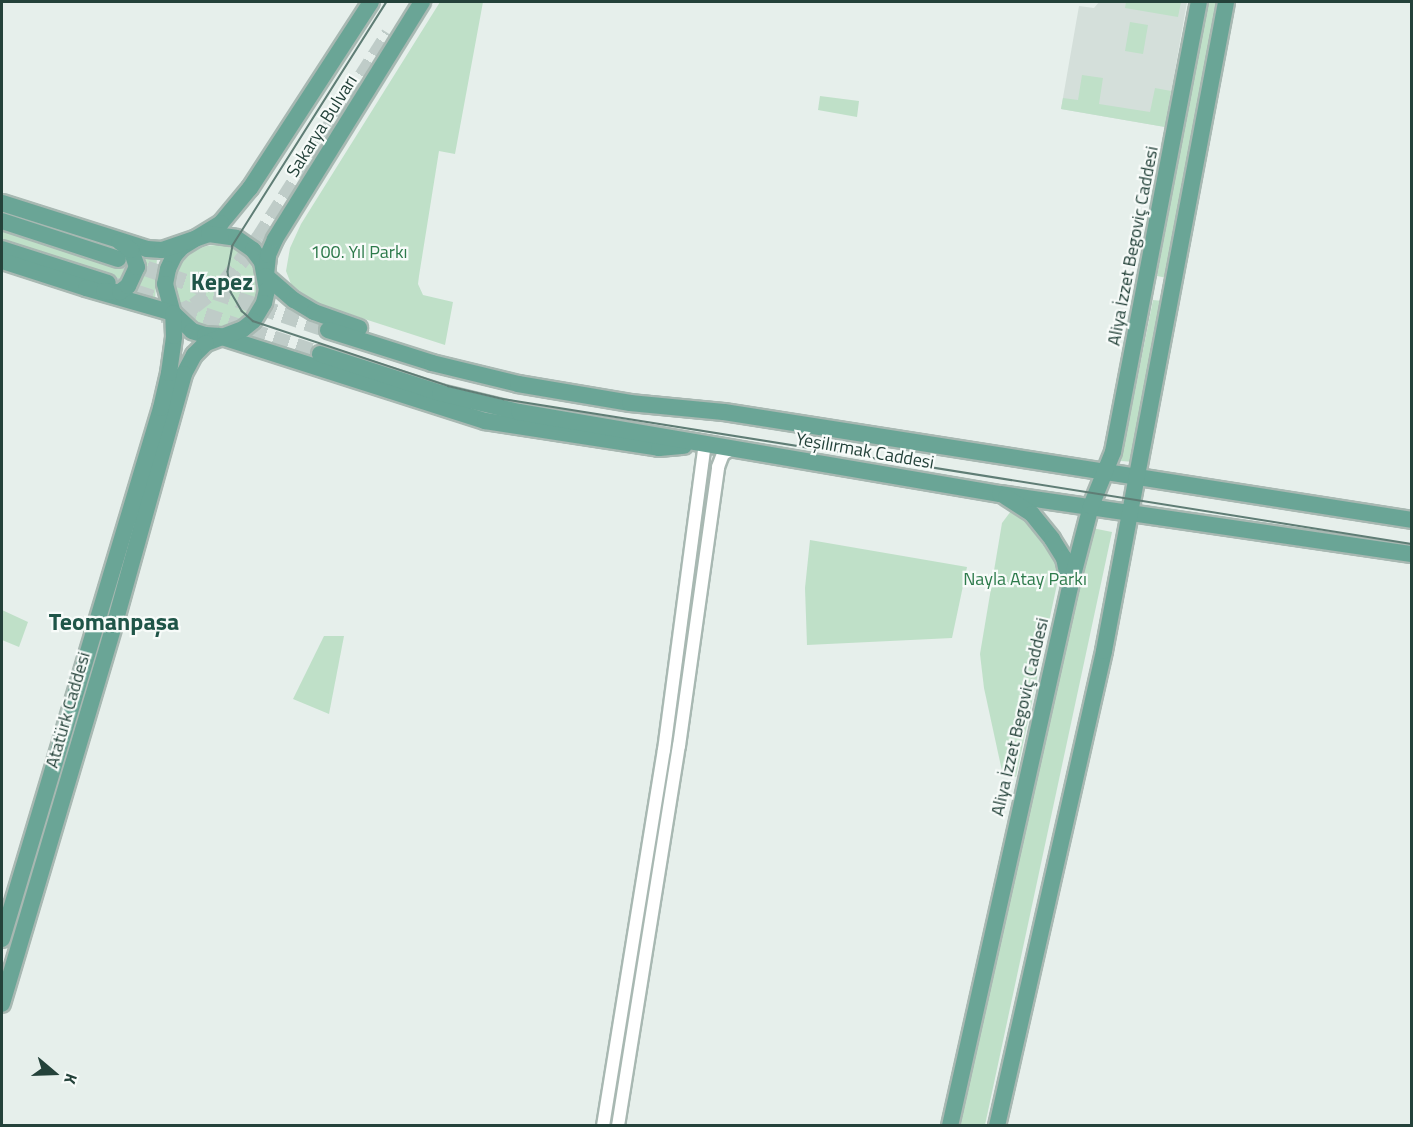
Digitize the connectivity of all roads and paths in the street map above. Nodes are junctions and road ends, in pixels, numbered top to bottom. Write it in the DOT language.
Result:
graph roads {
  1 [pos="371,2"];
  2 [pos="410,2"];
  3 [pos="422,2"];
  4 [pos="1199,2"];
  5 [pos="1226,2"];
  6 [pos="389,34"];
  7 [pos="2,203"];
  8 [pos="2,221"];
  9 [pos="194,239"];
  10 [pos="117,240"];
  11 [pos="2,249"];
  12 [pos="118,259"];
  13 [pos="2,261"];
  14 [pos="266,276"];
  15 [pos="108,283"];
  16 [pos="86,288"];
  17 [pos="173,313"];
  18 [pos="328,330"];
  19 [pos="219,336"];
  20 [pos="320,354"];
  21 [pos="724,412"];
  22 [pos="705,444"];
  23 [pos="734,448"];
  24 [pos="1107,472"];
  25 [pos="1137,476"];
  26 [pos="1000,494"];
  27 [pos="1091,506"];
  28 [pos="1129,512"];
  29 [pos="1412,520"];
  30 [pos="1412,554"];
  31 [pos="1070,586"];
  32 [pos="2,939"];
  33 [pos="2,1004"];
  34 [pos="603,1125"];
  35 [pos="618,1125"];
  36 [pos="950,1125"];
  37 [pos="997,1125"];
  1 -- 9 [label="main road, Sakarya Bulvarı"];
  2 -- 6 [label="main road"];
  3 -- 14 [label="main road, Sakarya Bulvarı"];
  4 -- 24 [label="main road, Aliya İzzet Begoviç Caddesi"];
  5 -- 25 [label="main road"];
  7 -- 10 [label="main road"];
  8 -- 12 [label="main road"];
  9 -- 10 [label="main road"];
  9 -- 14 [label="main road"];
  9 -- 17 [label="main road"];
  10 -- 16 [label="main road"];
  11 -- 15 [label="main road"];
  13 -- 16 [label="main road"];
  14 -- 19 [label="main road"];
  14 -- 21 [label="main road"];
  16 -- 17 [label="main road"];
  17 -- 19 [label="main road"];
  17 -- 32 [label="main road, Atatürk Caddesi"];
  18 -- 21 [label="main road"];
  19 -- 22 [label="main road"];
  19 -- 33 [label="main road, Atatürk Caddesi"];
  20 -- 22 [label="main road, Yeşilırmak Caddesi"];
  21 -- 24 [label="main road"];
  22 -- 23 [label="main road, Yeşilırmak Caddesi"];
  22 -- 34 [label="street"];
  23 -- 26 [label="main road, Yeşilırmak Caddesi"];
  23 -- 35 [label="street"];
  24 -- 25 [label="main road"];
  24 -- 27 [label="main road, Aliya İzzet Begoviç Caddesi"];
  25 -- 28 [label="main road"];
  25 -- 29 [label="main road"];
  26 -- 27 [label="main road, Yeşilırmak Caddesi"];
  26 -- 31 [label="main road"];
  27 -- 28 [label="main road, Yeşilırmak Caddesi"];
  27 -- 31 [label="main road, Aliya İzzet Begoviç Caddesi"];
  28 -- 30 [label="main road, Yeşilırmak Caddesi"];
  28 -- 37 [label="main road"];
  31 -- 36 [label="main road, Aliya İzzet Begoviç Caddesi"];
}
